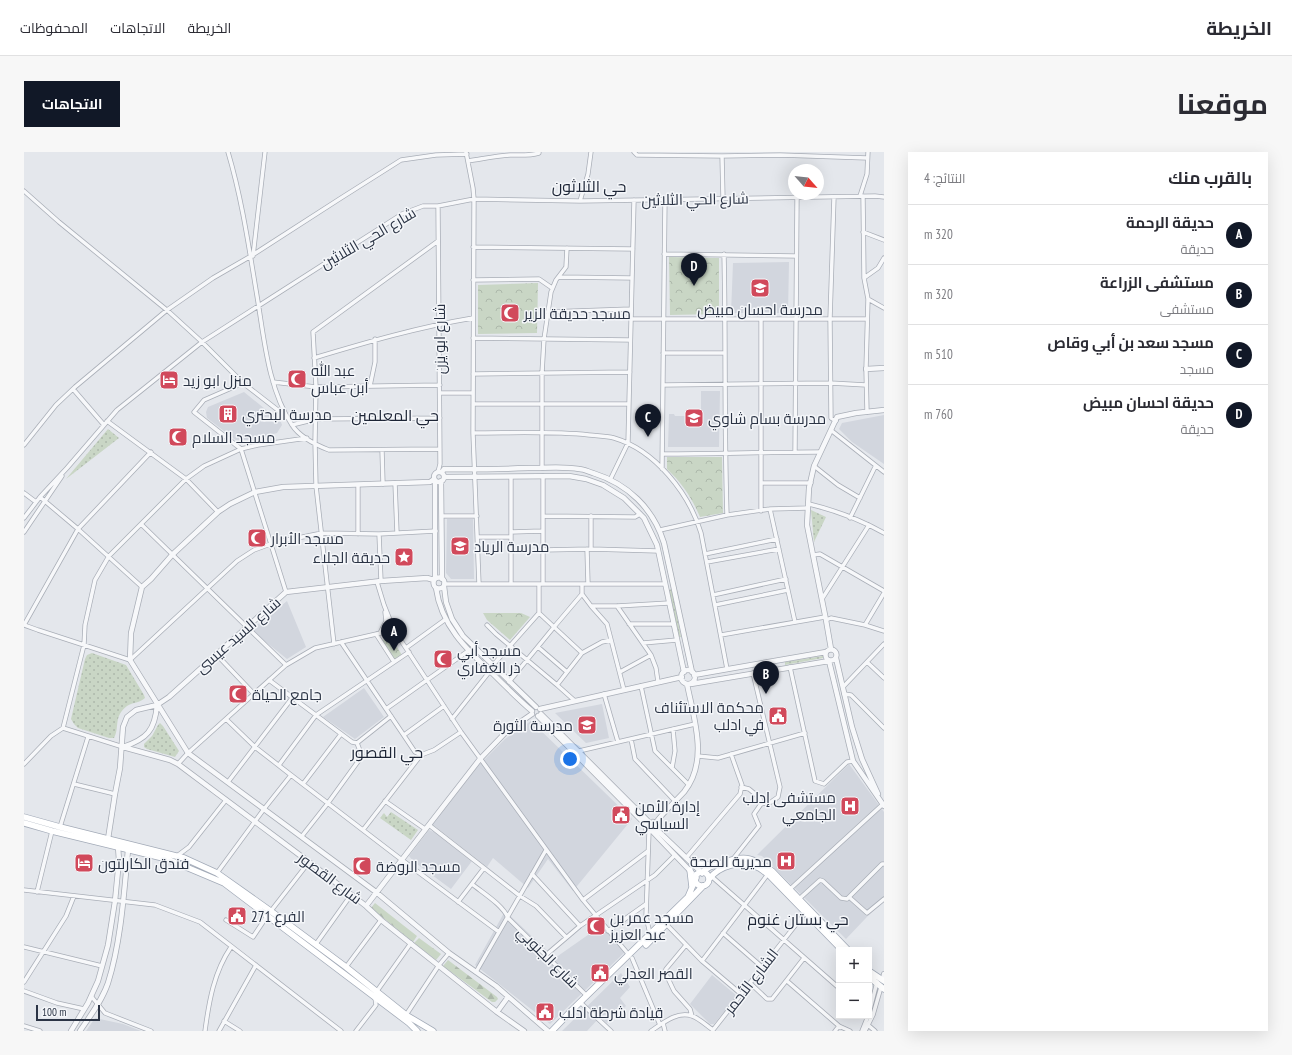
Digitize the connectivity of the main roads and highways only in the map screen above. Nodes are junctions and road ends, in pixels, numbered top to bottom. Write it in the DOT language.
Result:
graph roads {
  1 [pos="24,817"];
  2 [pos="24,823"];
  3 [pos="692,864"];
  4 [pos="716,865"];
  5 [pos="690,870"];
  6 [pos="702,873"];
  7 [pos="696,877"];
  8 [pos="710,878"];
  9 [pos="703,886"];
  10 [pos="692,889"];
  11 [pos="787,891"];
  12 [pos="270,914"];
  13 [pos="839,947"];
  14 [pos="845,947"];
  15 [pos="631,957"];
  16 [pos="872,974"];
  17 [pos="872,978"];
  18 [pos="882,982"];
  19 [pos="417,1031"];
  20 [pos="433,1031"];
  21 [pos="552,1031"];
  22 [pos="556,1031"];
  1 -- 12 [label="main road"];
  2 -- 12 [label="main road"];
  3 -- 4 [label="main road"];
  4 -- 6 [label="main road"];
  4 -- 11 [label="main road"];
  5 -- 10 [label="main road"];
  6 -- 7 [label="main road"];
  6 -- 8 [label="main road"];
  7 -- 9 [label="main road"];
  7 -- 10 [label="main road"];
  8 -- 9 [label="main road"];
  8 -- 11 [label="main road"];
  9 -- 15 [label="main road"];
  10 -- 15 [label="main road"];
  11 -- 13 [label="main road"];
  11 -- 14 [label="main road"];
  12 -- 19 [label="main road"];
  12 -- 20 [label="main road"];
  15 -- 21 [label="main road"];
  15 -- 22 [label="main road"];
  16 -- 18 [label="main road"];
  17 -- 18 [label="main road"];
}
